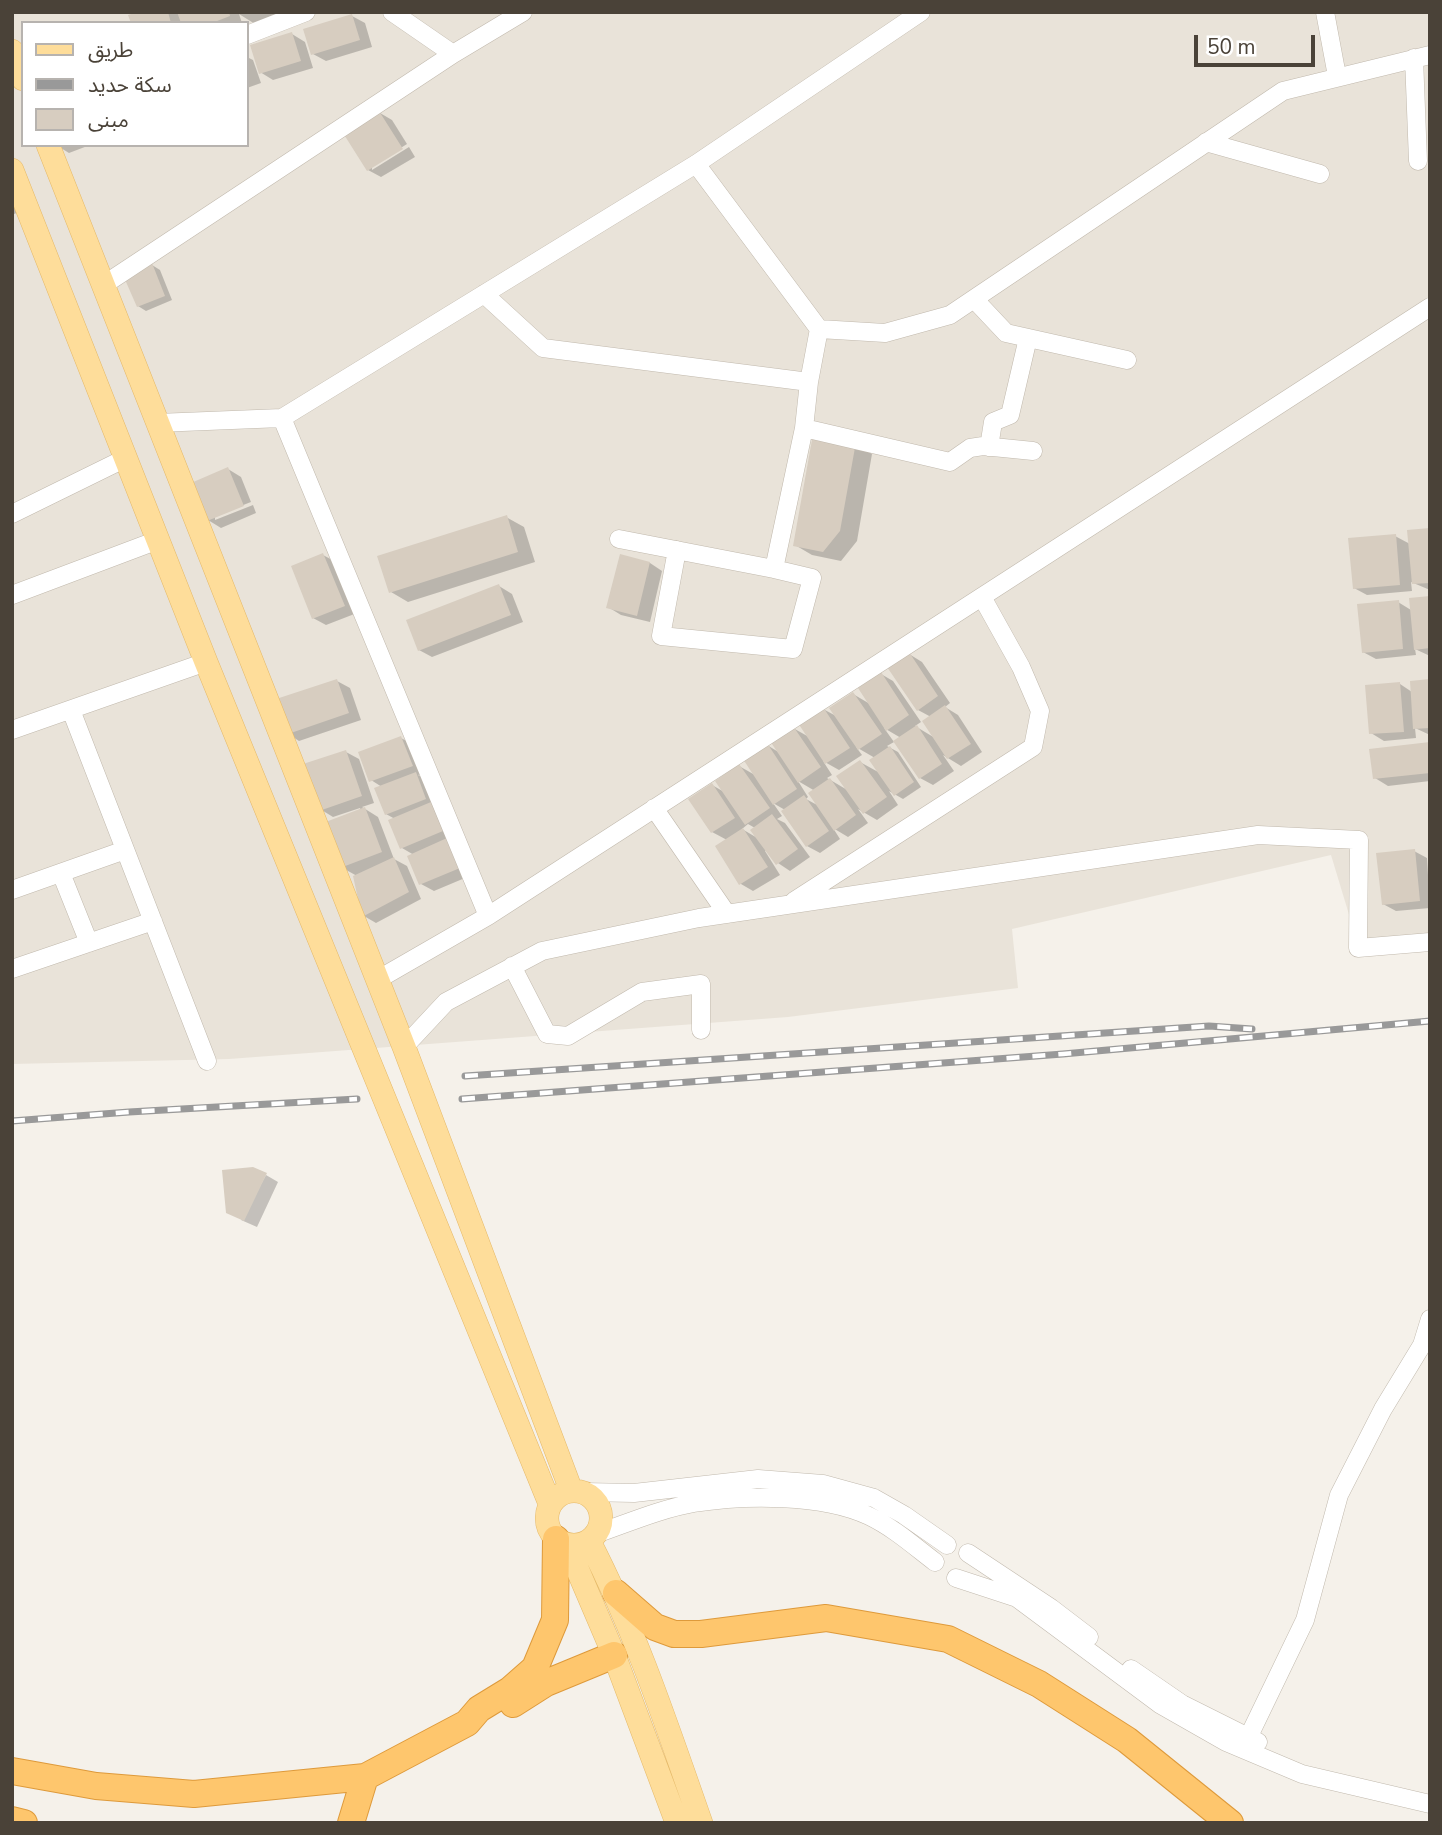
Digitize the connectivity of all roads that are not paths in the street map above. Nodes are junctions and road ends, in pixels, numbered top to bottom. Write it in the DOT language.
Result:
graph roads {
  1 [pos="306,12"];
  2 [pos="392,12"];
  3 [pos="523,12"];
  4 [pos="921,12"];
  5 [pos="1325,12"];
  6 [pos="248,35"];
  7 [pos="12,51"];
  8 [pos="453,54"];
  9 [pos="1422,56"];
  10 [pos="21,74"];
  11 [pos="1337,76"];
  12 [pos="1206,142"];
  13 [pos="49,147"];
  14 [pos="1418,161"];
  15 [pos="696,164"];
  16 [pos="12,170"];
  17 [pos="1320,174"];
  18 [pos="102,286"];
  19 [pos="484,294"];
  20 [pos="974,299"];
  21 [pos="1430,307"];
  22 [pos="819,329"];
  23 [pos="1028,338"];
  24 [pos="1128,360"];
  25 [pos="809,382"];
  26 [pos="282,418"];
  27 [pos="157,423"];
  28 [pos="804,428"];
  29 [pos="989,447"];
  30 [pos="1032,451"];
  31 [pos="126,458"];
  32 [pos="12,514"];
  33 [pos="619,539"];
  34 [pos="158,540"];
  35 [pos="677,550"];
  36 [pos="774,569"];
  37 [pos="12,595"];
  38 [pos="982,597"];
  39 [pos="206,662"];
  40 [pos="71,710"];
  41 [pos="12,730"];
  42 [pos="654,808"];
  43 [pos="125,850"];
  44 [pos="61,873"];
  45 [pos="12,890"];
  46 [pos="788,905"];
  47 [pos="727,914"];
  48 [pos="488,916"];
  49 [pos="153,921"];
  50 [pos="1430,942"];
  51 [pos="89,943"];
  52 [pos="512,966"];
  53 [pos="12,969"];
  54 [pos="377,980"];
  55 [pos="701,1030"];
  56 [pos="404,1047"];
  57 [pos="207,1061"];
  58 [pos="1430,1319"];
  59 [pos="577,1491"];
  60 [pos="550,1504"];
  61 [pos="577,1539"];
  62 [pos="947,1545"];
  63 [pos="968,1553"];
  64 [pos="935,1562"];
  65 [pos="956,1578"];
  66 [pos="616,1593"];
  67 [pos="614,1654"];
  68 [pos="467,1723"];
  69 [pos="1248,1738"];
  70 [pos="12,1771"];
  71 [pos="365,1777"];
  72 [pos="1350,1785"];
  73 [pos="1430,1804"];
  74 [pos="12,1820"];
  75 [pos="24,1823"];
  76 [pos="351,1823"];
  77 [pos="677,1823"];
  78 [pos="701,1823"];
  79 [pos="1230,1823"];
  1 -- 6 [label="street"];
  2 -- 8 [label="street"];
  3 -- 8 [label="street"];
  4 -- 15 [label="street"];
  5 -- 11 [label="street"];
  7 -- 10 [label="main road"];
  8 -- 18 [label="street"];
  9 -- 11 [label="street"];
  9 -- 14 [label="street"];
  11 -- 12 [label="street"];
  12 -- 17 [label="street"];
  12 -- 20 [label="street"];
  13 -- 18 [label="main road"];
  15 -- 19 [label="street"];
  15 -- 22 [label="street"];
  16 -- 31 [label="main road"];
  18 -- 27 [label="main road"];
  19 -- 25 [label="street"];
  19 -- 26 [label="street"];
  20 -- 22 [label="street"];
  20 -- 23 [label="street"];
  21 -- 38 [label="street"];
  22 -- 25 [label="street"];
  23 -- 24 [label="street"];
  23 -- 29 [label="street"];
  25 -- 28 [label="street"];
  26 -- 27 [label="street"];
  26 -- 48 [label="street"];
  27 -- 54 [label="main road"];
  28 -- 29 [label="street"];
  28 -- 36 [label="street"];
  29 -- 30 [label="street"];
  31 -- 32 [label="street"];
  31 -- 34 [label="main road"];
  33 -- 35 [label="street"];
  34 -- 37 [label="street"];
  34 -- 39 [label="main road"];
  35 -- 36 [label="street"];
  35 -- 36 [label="street"];
  38 -- 42 [label="street"];
  38 -- 46 [label="street"];
  39 -- 40 [label="street"];
  39 -- 60 [label="main road"];
  40 -- 41 [label="street"];
  40 -- 43 [label="street"];
  42 -- 47 [label="street"];
  42 -- 48 [label="street"];
  43 -- 44 [label="street"];
  43 -- 49 [label="street"];
  44 -- 45 [label="street"];
  44 -- 51 [label="street"];
  46 -- 47 [label="street"];
  46 -- 50 [label="street"];
  47 -- 52 [label="street"];
  48 -- 54 [label="street"];
  49 -- 51 [label="street"];
  49 -- 57 [label="street"];
  51 -- 53 [label="street"];
  52 -- 55 [label="street"];
  52 -- 56 [label="street"];
  54 -- 56 [label="main road"];
  56 -- 59 [label="main road"];
  58 -- 69 [label="street"];
  59 -- 60 [label="main road"];
  59 -- 61 [label="main road"];
  59 -- 62 [label="street"];
  60 -- 61 [label="main road"];
  61 -- 64 [label="street"];
  61 -- 66 [label="main road"];
  61 -- 67 [label="main road"];
  61 -- 68 [label="highway"];
  62 -- 63 [label="street"];
  62 -- 64 [label="street"];
  63 -- 65 [label="street"];
  63 -- 69 [label="street"];
  64 -- 65 [label="street"];
  65 -- 72 [label="street"];
  66 -- 78 [label="main road"];
  66 -- 79 [label="highway"];
  67 -- 68 [label="highway"];
  67 -- 77 [label="main road"];
  68 -- 71 [label="highway"];
  69 -- 72 [label="street"];
  70 -- 71 [label="highway"];
  71 -- 76 [label="highway"];
  72 -- 73 [label="street"];
  74 -- 75 [label="highway"];
}
